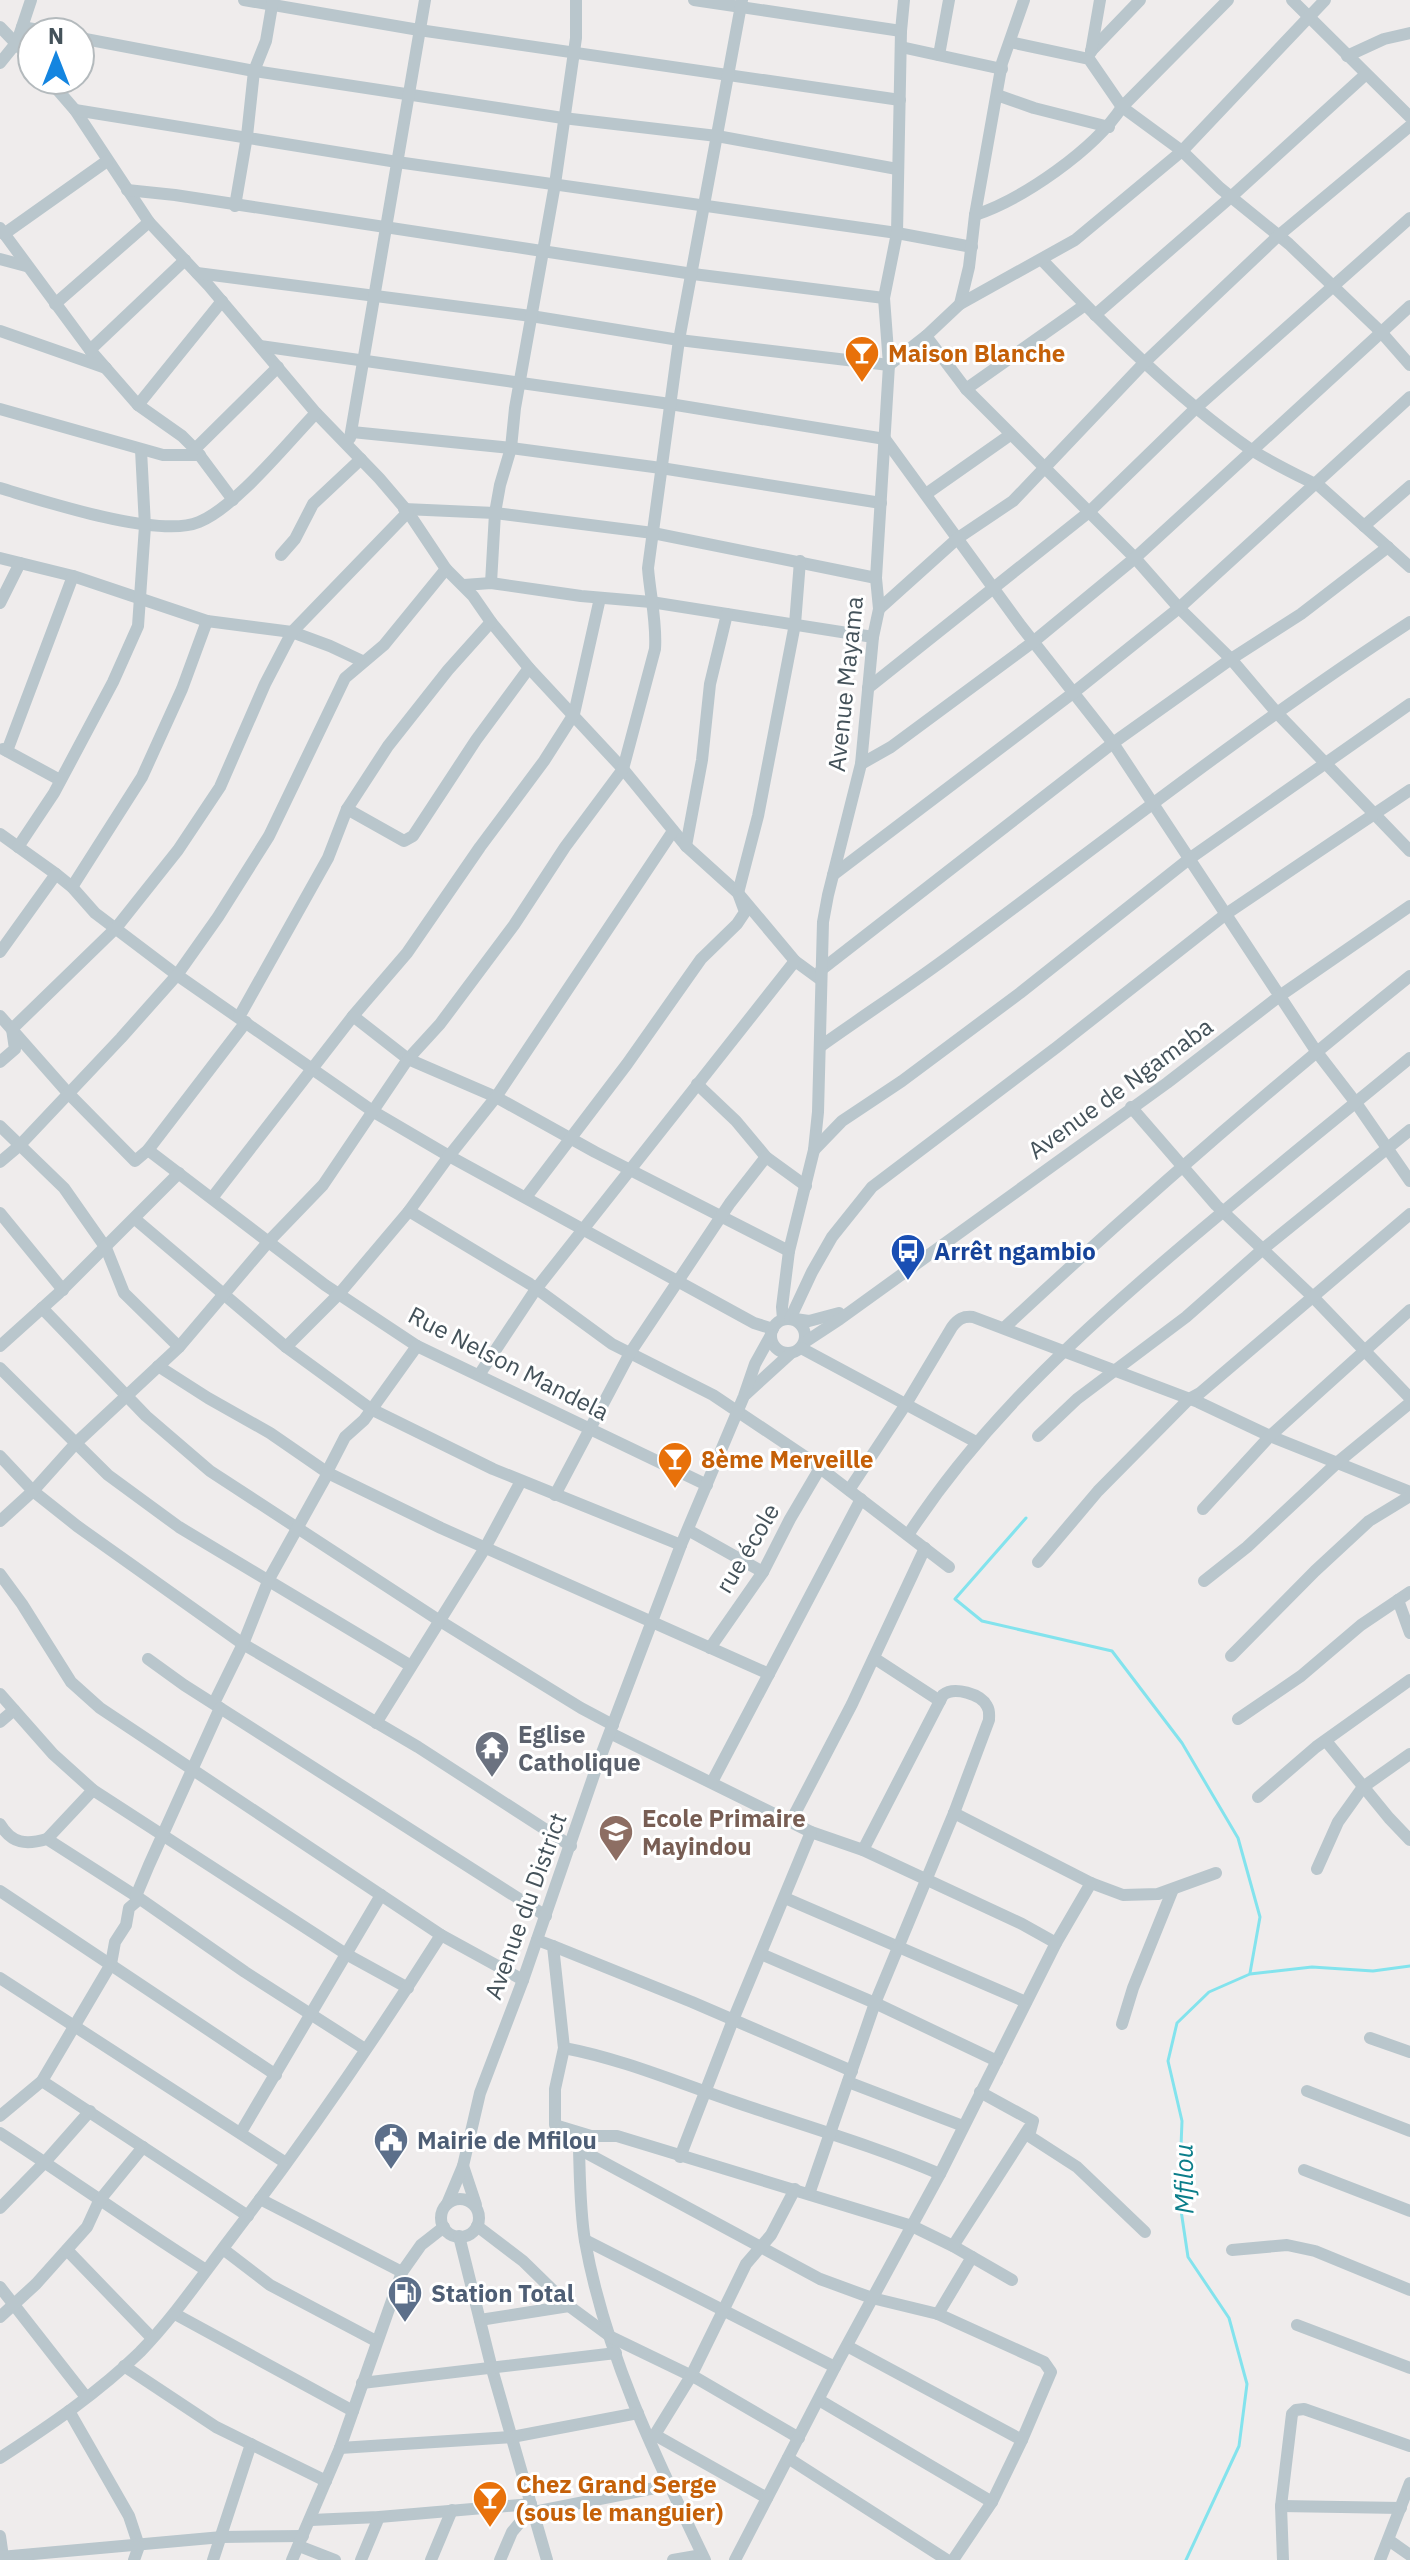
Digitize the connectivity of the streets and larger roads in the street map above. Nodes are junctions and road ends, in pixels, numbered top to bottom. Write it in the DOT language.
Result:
graph roads {
  1 [pos="244,0"];
  2 [pos="425,0"];
  3 [pos="576,0"];
  4 [pos="694,0"];
  5 [pos="904,0"];
  6 [pos="949,0"];
  7 [pos="1024,0"];
  8 [pos="1100,0"];
  9 [pos="1140,0"];
  10 [pos="1228,0"];
  11 [pos="1292,0"];
  12 [pos="1325,0"];
  13 [pos="272,2"];
  14 [pos="741,4"];
  15 [pos="1308,17"];
  16 [pos="0,27"];
  17 [pos="419,30"];
  18 [pos="901,31"];
  19 [pos="1410,33"];
  20 [pos="16,41"];
  21 [pos="96,41"];
  22 [pos="1010,42"];
  23 [pos="16,43"];
  24 [pos="901,47"];
  25 [pos="573,52"];
  26 [pos="939,55"];
  27 [pos="1090,55"];
  28 [pos="1347,56"];
  29 [pos="0,63"];
  30 [pos="1002,69"];
  31 [pos="254,71"];
  32 [pos="728,74"];
  33 [pos="1365,75"];
  34 [pos="407,95"];
  35 [pos="997,95"];
  36 [pos="63,96"];
  37 [pos="900,100"];
  38 [pos="1393,100"];
  39 [pos="1410,100"];
  40 [pos="1122,107"];
  41 [pos="75,110"];
  42 [pos="1410,117"];
  43 [pos="563,118"];
  44 [pos="1410,126"];
  45 [pos="1109,127"];
  46 [pos="247,136"];
  47 [pos="717,136"];
  48 [pos="1182,151"];
  49 [pos="107,161"];
  50 [pos="397,162"];
  51 [pos="897,169"];
  52 [pos="555,184"];
  53 [pos="127,190"];
  54 [pos="1232,196"];
  55 [pos="705,204"];
  56 [pos="235,206"];
  57 [pos="975,215"];
  58 [pos="1410,218"];
  59 [pos="149,222"];
  60 [pos="385,227"];
  61 [pos="2,231"];
  62 [pos="897,233"];
  63 [pos="1278,236"];
  64 [pos="972,247"];
  65 [pos="543,251"];
  66 [pos="0,259"];
  67 [pos="185,260"];
  68 [pos="1042,260"];
  69 [pos="26,266"];
  70 [pos="197,273"];
  71 [pos="693,274"];
  72 [pos="1332,286"];
  73 [pos="374,295"];
  74 [pos="884,298"];
  75 [pos="222,301"];
  76 [pos="55,304"];
  77 [pos="960,304"];
  78 [pos="1085,305"];
  79 [pos="1410,306"];
  80 [pos="1095,315"];
  81 [pos="531,316"];
  82 [pos="0,331"];
  83 [pos="1381,332"];
  84 [pos="926,336"];
  85 [pos="679,340"];
  86 [pos="260,346"];
  87 [pos="90,350"];
  88 [pos="364,360"];
  89 [pos="1145,362"];
  90 [pos="889,365"];
  91 [pos="1410,365"];
  92 [pos="278,367"];
  93 [pos="109,369"];
  94 [pos="520,383"];
  95 [pos="966,389"];
  96 [pos="1410,397"];
  97 [pos="670,404"];
  98 [pos="138,405"];
  99 [pos="1197,407"];
  100 [pos="0,409"];
  101 [pos="316,413"];
  102 [pos="352,432"];
  103 [pos="1010,435"];
  104 [pos="885,439"];
  105 [pos="347,445"];
  106 [pos="511,448"];
  107 [pos="141,450"];
  108 [pos="1254,451"];
  109 [pos="197,452"];
  110 [pos="361,459"];
  111 [pos="661,468"];
  112 [pos="1046,468"];
  113 [pos="1315,484"];
  114 [pos="1410,486"];
  115 [pos="0,488"];
  116 [pos="926,494"];
  117 [pos="233,500"];
  118 [pos="881,503"];
  119 [pos="406,510"];
  120 [pos="1089,512"];
  121 [pos="495,513"];
  122 [pos="145,526"];
  123 [pos="1364,526"];
  124 [pos="653,533"];
  125 [pos="958,538"];
  126 [pos="1388,547"];
  127 [pos="281,555"];
  128 [pos="0,558"];
  129 [pos="1135,558"];
  130 [pos="800,561"];
  131 [pos="20,563"];
  132 [pos="1410,567"];
  133 [pos="446,569"];
  134 [pos="73,576"];
  135 [pos="876,578"];
  136 [pos="491,583"];
  137 [pos="464,585"];
  138 [pos="993,588"];
  139 [pos="141,597"];
  140 [pos="600,598"];
  141 [pos="651,602"];
  142 [pos="0,603"];
  143 [pos="1179,608"];
  144 [pos="879,609"];
  145 [pos="727,614"];
  146 [pos="207,621"];
  147 [pos="491,622"];
  148 [pos="1410,622"];
  149 [pos="795,624"];
  150 [pos="292,632"];
  151 [pos="873,637"];
  152 [pos="1033,642"];
  153 [pos="1231,659"];
  154 [pos="362,661"];
  155 [pos="529,668"];
  156 [pos="868,688"];
  157 [pos="1073,693"];
  158 [pos="1410,704"];
  159 [pos="1277,713"];
  160 [pos="574,714"];
  161 [pos="1113,743"];
  162 [pos="4,749"];
  163 [pos="1325,762"];
  164 [pos="861,764"];
  165 [pos="623,769"];
  166 [pos="60,780"];
  167 [pos="1410,790"];
  168 [pos="1152,803"];
  169 [pos="347,809"];
  170 [pos="1376,814"];
  171 [pos="673,831"];
  172 [pos="0,834"];
  173 [pos="686,846"];
  174 [pos="18,847"];
  175 [pos="1410,851"];
  176 [pos="1189,859"];
  177 [pos="56,874"];
  178 [pos="833,875"];
  179 [pos="72,887"];
  180 [pos="738,893"];
  181 [pos="1410,906"];
  182 [pos="1226,914"];
  183 [pos="116,928"];
  184 [pos="0,952"];
  185 [pos="795,961"];
  186 [pos="177,975"];
  187 [pos="821,975"];
  188 [pos="1410,976"];
  189 [pos="1281,995"];
  190 [pos="0,1016"];
  191 [pos="353,1016"];
  192 [pos="243,1020"];
  193 [pos="12,1029"];
  194 [pos="821,1046"];
  195 [pos="1316,1051"];
  196 [pos="1410,1058"];
  197 [pos="408,1059"];
  198 [pos="0,1062"];
  199 [pos="314,1068"];
  200 [pos="697,1084"];
  201 [pos="68,1093"];
  202 [pos="496,1097"];
  203 [pos="1356,1103"];
  204 [pos="1131,1107"];
  205 [pos="374,1112"];
  206 [pos="0,1126"];
  207 [pos="1410,1130"];
  208 [pos="570,1139"];
  209 [pos="19,1146"];
  210 [pos="1388,1148"];
  211 [pos="148,1150"];
  212 [pos="814,1150"];
  213 [pos="449,1156"];
  214 [pos="766,1157"];
  215 [pos="0,1162"];
  216 [pos="1183,1167"];
  217 [pos="632,1170"];
  218 [pos="179,1173"];
  219 [pos="1410,1181"];
  220 [pos="806,1186"];
  221 [pos="526,1197"];
  222 [pos="212,1198"];
  223 [pos="1222,1210"];
  224 [pos="409,1211"];
  225 [pos="0,1213"];
  226 [pos="1410,1214"];
  227 [pos="723,1215"];
  228 [pos="135,1219"];
  229 [pos="584,1230"];
  230 [pos="269,1241"];
  231 [pos="106,1248"];
  232 [pos="1263,1249"];
  233 [pos="789,1251"];
  234 [pos="678,1281"];
  235 [pos="536,1289"];
  236 [pos="63,1290"];
  237 [pos="224,1294"];
  238 [pos="339,1294"];
  239 [pos="1314,1298"];
  240 [pos="857,1306"];
  241 [pos="42,1308"];
  242 [pos="1410,1310"];
  243 [pos="789,1319"];
  244 [pos="1004,1328"];
  245 [pos="772,1332"];
  246 [pos="2,1339"];
  247 [pos="417,1346"];
  248 [pos="179,1347"];
  249 [pos="286,1347"];
  250 [pos="799,1347"];
  251 [pos="1364,1349"];
  252 [pos="1062,1351"];
  253 [pos="630,1353"];
  254 [pos="158,1366"];
  255 [pos="0,1368"];
  256 [pos="1113,1370"];
  257 [pos="479,1375"];
  258 [pos="126,1396"];
  259 [pos="744,1396"];
  260 [pos="1189,1399"];
  261 [pos="1410,1401"];
  262 [pos="906,1404"];
  263 [pos="371,1409"];
  264 [pos="736,1412"];
  265 [pos="590,1428"];
  266 [pos="1038,1436"];
  267 [pos="1270,1436"];
  268 [pos="976,1442"];
  269 [pos="76,1443"];
  270 [pos="0,1456"];
  271 [pos="1338,1462"];
  272 [pos="820,1468"];
  273 [pos="328,1473"];
  274 [pos="521,1481"];
  275 [pos="707,1485"];
  276 [pos="849,1490"];
  277 [pos="33,1491"];
  278 [pos="1410,1494"];
  279 [pos="555,1495"];
  280 [pos="861,1499"];
  281 [pos="1203,1509"];
  282 [pos="0,1521"];
  283 [pos="299,1528"];
  284 [pos="688,1530"];
  285 [pos="908,1535"];
  286 [pos="681,1545"];
  287 [pos="485,1548"];
  288 [pos="925,1548"];
  289 [pos="1038,1562"];
  290 [pos="949,1567"];
  291 [pos="763,1572"];
  292 [pos="0,1574"];
  293 [pos="269,1579"];
  294 [pos="1204,1581"];
  295 [pos="1410,1592"];
  296 [pos="1398,1600"];
  297 [pos="440,1621"];
  298 [pos="653,1623"];
  299 [pos="1410,1633"];
  300 [pos="243,1644"];
  301 [pos="710,1648"];
  302 [pos="1231,1656"];
  303 [pos="874,1658"];
  304 [pos="148,1659"];
  305 [pos="411,1666"];
  306 [pos="769,1674"];
  307 [pos="1410,1680"];
  308 [pos="0,1694"];
  309 [pos="940,1701"];
  310 [pos="217,1706"];
  311 [pos="14,1710"];
  312 [pos="1238,1719"];
  313 [pos="0,1722"];
  314 [pos="376,1723"];
  315 [pos="612,1729"];
  316 [pos="1326,1741"];
  317 [pos="1410,1754"];
  318 [pos="191,1770"];
  319 [pos="712,1782"];
  320 [pos="1363,1787"];
  321 [pos="93,1790"];
  322 [pos="1258,1797"];
  323 [pos="954,1813"];
  324 [pos="791,1821"];
  325 [pos="2,1831"];
  326 [pos="811,1832"];
  327 [pos="163,1835"];
  328 [pos="47,1839"];
  329 [pos="1410,1840"];
  330 [pos="571,1846"];
  331 [pos="863,1850"];
  332 [pos="1317,1869"];
  333 [pos="1216,1873"];
  334 [pos="925,1879"];
  335 [pos="1091,1883"];
  336 [pos="1173,1889"];
  337 [pos="0,1891"];
  338 [pos="381,1895"];
  339 [pos="136,1896"];
  340 [pos="785,1898"];
  341 [pos="546,1916"];
  342 [pos="441,1935"];
  343 [pos="537,1940"];
  344 [pos="1056,1943"];
  345 [pos="897,1945"];
  346 [pos="553,1946"];
  347 [pos="346,1954"];
  348 [pos="761,1954"];
  349 [pos="111,1964"];
  350 [pos="0,1978"];
  351 [pos="523,1980"];
  352 [pos="408,1988"];
  353 [pos="1026,2002"];
  354 [pos="875,2003"];
  355 [pos="311,2015"];
  356 [pos="733,2020"];
  357 [pos="1122,2024"];
  358 [pos="76,2026"];
  359 [pos="1370,2038"];
  360 [pos="564,2048"];
  361 [pos="365,2049"];
  362 [pos="1410,2052"];
  363 [pos="997,2061"];
  364 [pos="276,2075"];
  365 [pos="850,2076"];
  366 [pos="42,2081"];
  367 [pos="1307,2091"];
  368 [pos="705,2092"];
  369 [pos="980,2092"];
  370 [pos="90,2111"];
  371 [pos="0,2116"];
  372 [pos="1033,2121"];
  373 [pos="555,2125"];
  374 [pos="963,2126"];
  375 [pos="1410,2131"];
  376 [pos="241,2132"];
  377 [pos="0,2133"];
  378 [pos="829,2134"];
  379 [pos="143,2147"];
  380 [pos="579,2149"];
  381 [pos="680,2157"];
  382 [pos="45,2162"];
  383 [pos="286,2163"];
  384 [pos="463,2166"];
  385 [pos="1304,2170"];
  386 [pos="940,2174"];
  387 [pos="795,2189"];
  388 [pos="809,2194"];
  389 [pos="260,2199"];
  390 [pos="99,2201"];
  391 [pos="447,2204"];
  392 [pos="0,2208"];
  393 [pos="477,2209"];
  394 [pos="1410,2211"];
  395 [pos="248,2216"];
  396 [pos="477,2226"];
  397 [pos="912,2226"];
  398 [pos="444,2227"];
  399 [pos="1145,2232"];
  400 [pos="459,2236"];
  401 [pos="585,2240"];
  402 [pos="953,2246"];
  403 [pos="761,2248"];
  404 [pos="223,2249"];
  405 [pos="67,2250"];
  406 [pos="1232,2250"];
  407 [pos="972,2257"];
  408 [pos="206,2270"];
  409 [pos="402,2272"];
  410 [pos="1012,2280"];
  411 [pos="0,2287"];
  412 [pos="1410,2290"];
  413 [pos="872,2298"];
  414 [pos="14,2304"];
  415 [pos="569,2306"];
  416 [pos="723,2310"];
  417 [pos="175,2314"];
  418 [pos="938,2314"];
  419 [pos="0,2317"];
  420 [pos="480,2320"];
  421 [pos="1297,2325"];
  422 [pos="611,2337"];
  423 [pos="152,2338"];
  424 [pos="376,2341"];
  425 [pos="847,2346"];
  426 [pos="616,2353"];
  427 [pos="124,2366"];
  428 [pos="835,2367"];
  429 [pos="1410,2368"];
  430 [pos="492,2369"];
  431 [pos="691,2376"];
  432 [pos="362,2383"];
  433 [pos="86,2397"];
  434 [pos="819,2400"];
  435 [pos="69,2411"];
  436 [pos="353,2411"];
  437 [pos="638,2413"];
  438 [pos="512,2437"];
  439 [pos="653,2438"];
  440 [pos="799,2438"];
  441 [pos="1022,2440"];
  442 [pos="251,2444"];
  443 [pos="1410,2446"];
  444 [pos="340,2448"];
  445 [pos="0,2458"];
  446 [pos="788,2458"];
  447 [pos="326,2481"];
  448 [pos="1410,2483"];
  449 [pos="670,2485"];
  450 [pos="767,2498"];
  451 [pos="992,2502"];
  452 [pos="1281,2506"];
  453 [pos="532,2508"];
  454 [pos="1401,2508"];
  455 [pos="452,2510"];
  456 [pos="379,2517"];
  457 [pos="311,2520"];
  458 [pos="0,2536"];
  459 [pos="222,2537"];
  460 [pos="301,2541"];
  461 [pos="1390,2541"];
  462 [pos="139,2546"];
  463 [pos="1410,2555"];
  464 [pos="2,2557"];
  465 [pos="704,2557"];
  466 [pos="134,2560"];
  467 [pos="213,2560"];
  468 [pos="292,2560"];
  469 [pos="335,2560"];
  470 [pos="361,2560"];
  471 [pos="431,2560"];
  472 [pos="500,2560"];
  473 [pos="547,2560"];
  474 [pos="673,2560"];
  475 [pos="735,2560"];
  476 [pos="950,2560"];
  477 [pos="1283,2560"];
  478 [pos="1380,2560"];
  1 -- 13 [label="street"];
  2 -- 17 [label="street"];
  3 -- 25 [label="street"];
  4 -- 14 [label="street"];
  5 -- 18 [label="street, Avenue Mayama"];
  6 -- 26 [label="street"];
  7 -- 22 [label="street"];
  8 -- 27 [label="street"];
  9 -- 27 [label="street"];
  10 -- 40 [label="street"];
  11 -- 15 [label="street"];
  12 -- 15 [label="street"];
  13 -- 17 [label="street"];
  13 -- 31 [label="street"];
  14 -- 18 [label="street"];
  14 -- 32 [label="street"];
  15 -- 28 [label="street"];
  15 -- 48 [label="street"];
  16 -- 20 [label="street"];
  17 -- 25 [label="street"];
  17 -- 34 [label="street"];
  18 -- 24 [label="street, Avenue Mayama"];
  19 -- 28 [label="street"];
  21 -- 31 [label="street"];
  22 -- 27 [label="street"];
  22 -- 30 [label="street"];
  23 -- 29 [label="street"];
  24 -- 26 [label="street"];
  24 -- 37 [label="street, Avenue Mayama"];
  25 -- 32 [label="street"];
  25 -- 43 [label="street"];
  26 -- 30 [label="street"];
  27 -- 40 [label="street"];
  28 -- 33 [label="street"];
  30 -- 35 [label="street"];
  31 -- 34 [label="street"];
  31 -- 46 [label="street"];
  32 -- 37 [label="street"];
  32 -- 47 [label="street"];
  33 -- 38 [label="street"];
  33 -- 54 [label="street"];
  34 -- 43 [label="street"];
  34 -- 50 [label="street"];
  35 -- 45 [label="street"];
  35 -- 57 [label="street"];
  36 -- 41 [label="street"];
  37 -- 51 [label="street, Avenue Mayama"];
  38 -- 39 [label="street"];
  38 -- 42 [label="street"];
  40 -- 45 [label="street"];
  40 -- 48 [label="street"];
  41 -- 46 [label="street"];
  41 -- 49 [label="street"];
  43 -- 47 [label="street"];
  43 -- 52 [label="street"];
  44 -- 63 [label="street"];
  45 -- 57 [label="street"];
  46 -- 50 [label="street"];
  46 -- 56 [label="street"];
  47 -- 51 [label="street"];
  47 -- 55 [label="street"];
  48 -- 54 [label="street"];
  48 -- 68 [label="street"];
  49 -- 53 [label="street"];
  49 -- 61 [label="street"];
  50 -- 52 [label="street"];
  50 -- 60 [label="street"];
  51 -- 62 [label="street, Avenue Mayama"];
  52 -- 55 [label="street"];
  52 -- 65 [label="street"];
  53 -- 56 [label="street"];
  53 -- 59 [label="street"];
  54 -- 63 [label="street"];
  54 -- 80 [label="street"];
  55 -- 62 [label="street"];
  55 -- 71 [label="street"];
  56 -- 60 [label="street"];
  57 -- 64 [label="street"];
  58 -- 72 [label="street"];
  59 -- 67 [label="street"];
  59 -- 76 [label="street"];
  60 -- 65 [label="street"];
  60 -- 73 [label="street"];
  61 -- 69 [label="street"];
  62 -- 64 [label="street"];
  62 -- 74 [label="street, Avenue Mayama"];
  63 -- 72 [label="street"];
  63 -- 89 [label="street"];
  64 -- 77 [label="street"];
  65 -- 71 [label="street"];
  65 -- 81 [label="street"];
  66 -- 69 [label="street"];
  67 -- 70 [label="street"];
  67 -- 87 [label="street"];
  68 -- 77 [label="street"];
  68 -- 78 [label="street"];
  69 -- 76 [label="street"];
  70 -- 73 [label="street"];
  70 -- 75 [label="street"];
  71 -- 74 [label="street"];
  71 -- 85 [label="street"];
  72 -- 83 [label="street"];
  72 -- 99 [label="street"];
  73 -- 81 [label="street"];
  73 -- 88 [label="street"];
  74 -- 90 [label="street, Avenue Mayama"];
  75 -- 86 [label="street"];
  75 -- 98 [label="street"];
  76 -- 87 [label="street"];
  77 -- 84 [label="street"];
  78 -- 80 [label="street"];
  78 -- 95 [label="street"];
  79 -- 83 [label="street"];
  80 -- 89 [label="street"];
  81 -- 85 [label="street"];
  81 -- 94 [label="street"];
  82 -- 93 [label="street"];
  83 -- 91 [label="street"];
  83 -- 108 [label="street"];
  84 -- 90 [label="street"];
  84 -- 95 [label="street"];
  85 -- 90 [label="street"];
  85 -- 97 [label="street"];
  86 -- 88 [label="street"];
  86 -- 92 [label="street"];
  87 -- 93 [label="street"];
  88 -- 94 [label="street"];
  88 -- 102 [label="street"];
  89 -- 99 [label="street"];
  89 -- 112 [label="street"];
  90 -- 104 [label="street, Avenue Mayama"];
  92 -- 101 [label="street"];
  92 -- 109 [label="street"];
  93 -- 98 [label="street"];
  94 -- 97 [label="street"];
  94 -- 106 [label="street"];
  95 -- 103 [label="street"];
  96 -- 113 [label="street"];
  97 -- 104 [label="street"];
  97 -- 111 [label="street"];
  98 -- 109 [label="street"];
  99 -- 108 [label="street"];
  99 -- 120 [label="street"];
  100 -- 107 [label="street"];
  101 -- 105 [label="street"];
  101 -- 117 [label="street"];
  102 -- 105 [label="street"];
  102 -- 106 [label="street"];
  103 -- 112 [label="street"];
  103 -- 116 [label="street"];
  104 -- 116 [label="street"];
  104 -- 118 [label="street, Avenue Mayama"];
  105 -- 110 [label="street"];
  106 -- 111 [label="street"];
  106 -- 121 [label="street"];
  107 -- 109 [label="street"];
  107 -- 122 [label="street"];
  108 -- 113 [label="street"];
  108 -- 129 [label="street"];
  109 -- 117 [label="street"];
  110 -- 119 [label="street"];
  110 -- 127 [label="street"];
  111 -- 118 [label="street"];
  111 -- 124 [label="street"];
  112 -- 120 [label="street"];
  112 -- 125 [label="street"];
  113 -- 123 [label="street"];
  113 -- 143 [label="street"];
  114 -- 123 [label="street"];
  115 -- 122 [label="street"];
  116 -- 125 [label="street"];
  117 -- 122 [label="street"];
  118 -- 135 [label="street, Avenue Mayama"];
  119 -- 121 [label="street"];
  119 -- 133 [label="street"];
  119 -- 150 [label="street"];
  120 -- 129 [label="street"];
  120 -- 138 [label="street"];
  121 -- 124 [label="street"];
  121 -- 136 [label="street"];
  122 -- 139 [label="street"];
  123 -- 126 [label="street"];
  124 -- 130 [label="street"];
  124 -- 141 [label="street"];
  125 -- 138 [label="street"];
  125 -- 144 [label="street"];
  126 -- 132 [label="street"];
  126 -- 153 [label="street"];
  128 -- 131 [label="street"];
  129 -- 143 [label="street"];
  129 -- 152 [label="street"];
  130 -- 135 [label="street"];
  130 -- 149 [label="street"];
  131 -- 134 [label="street"];
  131 -- 142 [label="street"];
  133 -- 137 [label="street"];
  133 -- 154 [label="street"];
  134 -- 139 [label="street"];
  134 -- 162 [label="street"];
  135 -- 144 [label="street, Avenue Mayama"];
  136 -- 137 [label="street"];
  136 -- 140 [label="street"];
  137 -- 147 [label="street"];
  138 -- 152 [label="street"];
  138 -- 156 [label="street"];
  139 -- 146 [label="street"];
  139 -- 166 [label="street"];
  140 -- 141 [label="street"];
  140 -- 160 [label="street"];
  141 -- 145 [label="street"];
  141 -- 165 [label="street"];
  143 -- 153 [label="street"];
  143 -- 157 [label="street"];
  144 -- 151 [label="street, Avenue Mayama"];
  145 -- 149 [label="street"];
  145 -- 173 [label="street"];
  146 -- 150 [label="street"];
  146 -- 179 [label="street"];
  147 -- 155 [label="street"];
  147 -- 169 [label="street"];
  148 -- 159 [label="street"];
  149 -- 151 [label="street"];
  149 -- 180 [label="street"];
  150 -- 154 [label="street"];
  150 -- 183 [label="street"];
  151 -- 156 [label="street, Avenue Mayama"];
  152 -- 157 [label="street"];
  152 -- 164 [label="street"];
  153 -- 159 [label="street"];
  153 -- 161 [label="street"];
  154 -- 186 [label="street"];
  155 -- 160 [label="street"];
  155 -- 169 [label="street"];
  156 -- 164 [label="street, Avenue Mayama"];
  157 -- 161 [label="street"];
  157 -- 178 [label="street"];
  158 -- 163 [label="street"];
  159 -- 163 [label="street"];
  159 -- 168 [label="street"];
  160 -- 165 [label="street"];
  160 -- 191 [label="street"];
  161 -- 168 [label="street"];
  161 -- 187 [label="street"];
  162 -- 166 [label="street"];
  163 -- 170 [label="street"];
  163 -- 176 [label="street"];
  164 -- 178 [label="street, Avenue Mayama"];
  165 -- 171 [label="street"];
  165 -- 197 [label="street"];
  166 -- 174 [label="street"];
  167 -- 170 [label="street"];
  168 -- 176 [label="street"];
  168 -- 194 [label="street"];
  169 -- 192 [label="street"];
  170 -- 175 [label="street"];
  170 -- 182 [label="street"];
  171 -- 173 [label="street"];
  171 -- 202 [label="street"];
  172 -- 174 [label="street"];
  173 -- 180 [label="street"];
  174 -- 177 [label="street"];
  176 -- 182 [label="street"];
  176 -- 212 [label="street"];
  177 -- 179 [label="street"];
  177 -- 184 [label="street"];
  178 -- 187 [label="street, Avenue Mayama"];
  179 -- 183 [label="street"];
  180 -- 185 [label="street"];
  180 -- 208 [label="street"];
  181 -- 189 [label="street, Avenue de Ngamaba"];
  182 -- 189 [label="street"];
  182 -- 243 [label="street"];
  183 -- 186 [label="street"];
  183 -- 193 [label="street"];
  185 -- 187 [label="street"];
  185 -- 200 [label="street"];
  186 -- 192 [label="street"];
  186 -- 201 [label="street"];
  187 -- 194 [label="street, Avenue Mayama"];
  188 -- 195 [label="street"];
  189 -- 195 [label="street"];
  189 -- 204 [label="street, Avenue de Ngamaba"];
  190 -- 193 [label="street"];
  191 -- 197 [label="street"];
  191 -- 199 [label="street"];
  192 -- 199 [label="street"];
  192 -- 211 [label="street"];
  193 -- 198 [label="street"];
  193 -- 201 [label="street"];
  194 -- 212 [label="street, Avenue Mayama"];
  195 -- 203 [label="street"];
  195 -- 216 [label="street"];
  196 -- 203 [label="street"];
  197 -- 202 [label="street"];
  197 -- 205 [label="street"];
  199 -- 205 [label="street"];
  199 -- 222 [label="street"];
  200 -- 214 [label="street"];
  200 -- 217 [label="street"];
  201 -- 209 [label="street"];
  201 -- 211 [label="street"];
  202 -- 208 [label="street"];
  202 -- 213 [label="street"];
  203 -- 210 [label="street"];
  203 -- 223 [label="street"];
  204 -- 216 [label="street"];
  204 -- 240 [label="street, Avenue de Ngamaba"];
  205 -- 213 [label="street"];
  205 -- 230 [label="street"];
  206 -- 209 [label="street"];
  207 -- 210 [label="street"];
  208 -- 217 [label="street"];
  208 -- 221 [label="street"];
  209 -- 215 [label="street"];
  209 -- 231 [label="street"];
  210 -- 219 [label="street"];
  210 -- 232 [label="street"];
  211 -- 218 [label="street, Rue Nelson Mandela"];
  212 -- 220 [label="street, Avenue Mayama"];
  213 -- 221 [label="street"];
  213 -- 224 [label="street"];
  214 -- 220 [label="street"];
  214 -- 227 [label="street"];
  216 -- 223 [label="street"];
  216 -- 244 [label="street"];
  217 -- 227 [label="street"];
  217 -- 229 [label="street"];
  218 -- 222 [label="street, Rue Nelson Mandela"];
  218 -- 228 [label="street"];
  220 -- 233 [label="street, Avenue Mayama"];
  221 -- 229 [label="street"];
  222 -- 230 [label="street, Rue Nelson Mandela"];
  223 -- 232 [label="street"];
  223 -- 252 [label="street"];
  224 -- 235 [label="street"];
  224 -- 238 [label="street"];
  225 -- 236 [label="street"];
  226 -- 239 [label="street"];
  227 -- 233 [label="street"];
  227 -- 234 [label="street"];
  228 -- 231 [label="street"];
  228 -- 237 [label="street"];
  229 -- 234 [label="street"];
  229 -- 235 [label="street"];
  230 -- 237 [label="street"];
  230 -- 238 [label="street, Rue Nelson Mandela"];
  231 -- 236 [label="street"];
  231 -- 248 [label="street"];
  232 -- 239 [label="street"];
  232 -- 256 [label="street"];
  233 -- 243 [label="street, Avenue Mayama"];
  234 -- 245 [label="street"];
  234 -- 253 [label="street"];
  235 -- 253 [label="street"];
  235 -- 257 [label="street"];
  236 -- 241 [label="street"];
  237 -- 248 [label="street"];
  237 -- 249 [label="street"];
  238 -- 247 [label="street, Rue Nelson Mandela"];
  238 -- 249 [label="street"];
  239 -- 251 [label="street"];
  239 -- 260 [label="street"];
  240 -- 243 [label="street, Avenue de Ngamaba"];
  240 -- 250 [label="street, Avenue de Ngamaba"];
  241 -- 246 [label="street"];
  241 -- 258 [label="street"];
  242 -- 251 [label="street"];
  243 -- 245 [label="street"];
  243 -- 250 [label="street"];
  244 -- 252 [label="street"];
  244 -- 262 [label="street"];
  245 -- 250 [label="street"];
  245 -- 259 [label="street, Avenue du District"];
  247 -- 257 [label="street, Rue Nelson Mandela"];
  247 -- 263 [label="street"];
  248 -- 254 [label="street"];
  249 -- 263 [label="street"];
  250 -- 259 [label="street, Avenue du District"];
  250 -- 262 [label="street"];
  251 -- 261 [label="street"];
  251 -- 267 [label="street"];
  252 -- 256 [label="street"];
  252 -- 268 [label="street"];
  253 -- 264 [label="street"];
  253 -- 265 [label="street"];
  254 -- 258 [label="street"];
  254 -- 273 [label="street"];
  255 -- 269 [label="street"];
  256 -- 260 [label="street"];
  256 -- 266 [label="street"];
  257 -- 265 [label="street, Rue Nelson Mandela"];
  258 -- 269 [label="street"];
  258 -- 283 [label="street"];
  259 -- 264 [label="street, Avenue du District"];
  260 -- 267 [label="street"];
  260 -- 289 [label="street"];
  261 -- 271 [label="street"];
  262 -- 268 [label="street"];
  262 -- 276 [label="street"];
  263 -- 273 [label="street"];
  263 -- 274 [label="street"];
  264 -- 272 [label="street"];
  264 -- 275 [label="street, Avenue du District"];
  265 -- 275 [label="street, Rue Nelson Mandela"];
  265 -- 279 [label="street"];
  267 -- 271 [label="street"];
  267 -- 281 [label="street"];
  268 -- 285 [label="street"];
  269 -- 277 [label="street"];
  269 -- 293 [label="street"];
  270 -- 277 [label="street"];
  271 -- 278 [label="street"];
  271 -- 294 [label="street"];
  272 -- 276 [label="street"];
  272 -- 291 [label="street, rue école"];
  273 -- 283 [label="street"];
  273 -- 287 [label="street"];
  274 -- 279 [label="street"];
  274 -- 287 [label="street"];
  275 -- 284 [label="street, Avenue du District"];
  276 -- 280 [label="street"];
  277 -- 282 [label="street"];
  277 -- 300 [label="street"];
  278 -- 302 [label="street"];
  279 -- 286 [label="street"];
  280 -- 285 [label="street"];
  280 -- 306 [label="street"];
  283 -- 293 [label="street"];
  283 -- 297 [label="street"];
  284 -- 286 [label="street, Avenue du District"];
  284 -- 291 [label="street"];
  285 -- 288 [label="street"];
  286 -- 298 [label="street, Avenue du District"];
  287 -- 297 [label="street"];
  287 -- 298 [label="street"];
  288 -- 290 [label="street"];
  288 -- 303 [label="street"];
  291 -- 301 [label="street, rue école"];
  292 -- 318 [label="street"];
  293 -- 300 [label="street"];
  293 -- 305 [label="street"];
  295 -- 296 [label="street"];
  296 -- 299 [label="street"];
  296 -- 312 [label="street"];
  297 -- 305 [label="street"];
  297 -- 315 [label="street"];
  298 -- 301 [label="street"];
  298 -- 315 [label="street, Avenue du District"];
  300 -- 310 [label="street"];
  300 -- 314 [label="street"];
  301 -- 306 [label="street"];
  303 -- 309 [label="street"];
  303 -- 324 [label="street"];
  304 -- 310 [label="street"];
  305 -- 314 [label="street"];
  306 -- 319 [label="street"];
  307 -- 316 [label="street"];
  308 -- 311 [label="street"];
  309 -- 323 [label="street"];
  309 -- 331 [label="street"];
  310 -- 318 [label="street"];
  310 -- 341 [label="street"];
  311 -- 313 [label="street"];
  311 -- 321 [label="street"];
  314 -- 330 [label="street"];
  315 -- 319 [label="street"];
  315 -- 330 [label="street, Avenue du District"];
  316 -- 320 [label="street"];
  316 -- 322 [label="street"];
  317 -- 320 [label="street"];
  318 -- 327 [label="street"];
  318 -- 338 [label="street"];
  319 -- 324 [label="street"];
  320 -- 329 [label="street"];
  320 -- 332 [label="street"];
  321 -- 327 [label="street"];
  321 -- 328 [label="street"];
  323 -- 334 [label="street"];
  323 -- 335 [label="street"];
  324 -- 326 [label="street"];
  325 -- 328 [label="street"];
  326 -- 331 [label="street"];
  326 -- 340 [label="street"];
  327 -- 339 [label="street"];
  327 -- 347 [label="street"];
  328 -- 339 [label="street"];
  330 -- 341 [label="street, Avenue du District"];
  331 -- 334 [label="street"];
  333 -- 336 [label="street"];
  334 -- 344 [label="street"];
  334 -- 345 [label="street"];
  335 -- 336 [label="street"];
  335 -- 344 [label="street"];
  336 -- 357 [label="street"];
  337 -- 349 [label="street"];
  338 -- 342 [label="street"];
  338 -- 347 [label="street"];
  339 -- 349 [label="street"];
  339 -- 355 [label="street"];
  340 -- 345 [label="street"];
  340 -- 348 [label="street"];
  341 -- 343 [label="street, Avenue du District"];
  342 -- 351 [label="street"];
  342 -- 352 [label="street"];
  343 -- 346 [label="street"];
  343 -- 351 [label="street, Avenue du District"];
  344 -- 353 [label="street"];
  345 -- 353 [label="street"];
  345 -- 354 [label="street"];
  346 -- 356 [label="street"];
  346 -- 360 [label="street"];
  347 -- 352 [label="street"];
  347 -- 355 [label="street"];
  348 -- 354 [label="street"];
  348 -- 356 [label="street"];
  349 -- 358 [label="street"];
  349 -- 364 [label="street"];
  350 -- 358 [label="street"];
  351 -- 384 [label="street, Avenue du District"];
  352 -- 361 [label="street"];
  353 -- 363 [label="street"];
  354 -- 363 [label="street"];
  354 -- 365 [label="street"];
  355 -- 361 [label="street"];
  355 -- 364 [label="street"];
  356 -- 365 [label="street"];
  356 -- 368 [label="street"];
  358 -- 366 [label="street"];
  358 -- 376 [label="street"];
  359 -- 362 [label="street"];
  360 -- 368 [label="street"];
  360 -- 373 [label="street"];
  361 -- 383 [label="street"];
  363 -- 369 [label="street"];
  364 -- 376 [label="street"];
  365 -- 374 [label="street"];
  365 -- 378 [label="street"];
  366 -- 370 [label="street"];
  366 -- 371 [label="street"];
  367 -- 375 [label="street"];
  368 -- 378 [label="street"];
  368 -- 381 [label="street"];
  369 -- 372 [label="street"];
  369 -- 374 [label="street"];
  370 -- 379 [label="street"];
  370 -- 382 [label="street"];
  372 -- 399 [label="street"];
  372 -- 402 [label="street"];
  373 -- 380 [label="street"];
  373 -- 381 [label="street"];
  374 -- 386 [label="street"];
  376 -- 383 [label="street"];
  377 -- 382 [label="street"];
  378 -- 386 [label="street"];
  378 -- 388 [label="street"];
  379 -- 390 [label="street"];
  379 -- 395 [label="street"];
  380 -- 401 [label="street"];
  380 -- 403 [label="street"];
  381 -- 387 [label="street"];
  382 -- 390 [label="street"];
  382 -- 392 [label="street"];
  383 -- 389 [label="street"];
  384 -- 391 [label="street, Avenue du District"];
  384 -- 393 [label="street"];
  385 -- 394 [label="street"];
  386 -- 397 [label="street"];
  387 -- 388 [label="street"];
  387 -- 403 [label="street"];
  388 -- 397 [label="street"];
  389 -- 395 [label="street"];
  389 -- 409 [label="street"];
  390 -- 405 [label="street"];
  390 -- 408 [label="street"];
  391 -- 393 [label="street"];
  391 -- 398 [label="street"];
  393 -- 396 [label="street"];
  395 -- 404 [label="street"];
  396 -- 400 [label="street"];
  396 -- 415 [label="street"];
  397 -- 402 [label="street"];
  397 -- 413 [label="street"];
  398 -- 400 [label="street"];
  398 -- 409 [label="street"];
  400 -- 420 [label="street"];
  401 -- 416 [label="street"];
  401 -- 422 [label="street"];
  402 -- 407 [label="street"];
  403 -- 413 [label="street"];
  403 -- 416 [label="street"];
  404 -- 408 [label="street"];
  404 -- 424 [label="street"];
  405 -- 414 [label="street"];
  405 -- 423 [label="street"];
  406 -- 412 [label="street"];
  407 -- 410 [label="street"];
  407 -- 418 [label="street"];
  408 -- 417 [label="street"];
  409 -- 424 [label="street"];
  411 -- 414 [label="street"];
  413 -- 418 [label="street"];
  413 -- 425 [label="street"];
  414 -- 419 [label="street"];
  414 -- 433 [label="street"];
  415 -- 420 [label="street"];
  415 -- 422 [label="street"];
  416 -- 428 [label="street"];
  416 -- 431 [label="street"];
  417 -- 423 [label="street"];
  417 -- 436 [label="street"];
  418 -- 441 [label="street"];
  420 -- 430 [label="street"];
  421 -- 429 [label="street"];
  422 -- 426 [label="street"];
  422 -- 431 [label="street"];
  423 -- 427 [label="street"];
  424 -- 432 [label="street"];
  425 -- 428 [label="street"];
  425 -- 441 [label="street"];
  426 -- 430 [label="street"];
  426 -- 437 [label="street"];
  427 -- 433 [label="street"];
  427 -- 442 [label="street"];
  428 -- 434 [label="street"];
  430 -- 432 [label="street"];
  430 -- 438 [label="street"];
  431 -- 439 [label="street"];
  431 -- 440 [label="street"];
  432 -- 436 [label="street"];
  433 -- 435 [label="street"];
  434 -- 440 [label="street"];
  434 -- 451 [label="street"];
  435 -- 445 [label="street"];
  435 -- 462 [label="street"];
  436 -- 444 [label="street"];
  437 -- 438 [label="street"];
  437 -- 439 [label="street"];
  438 -- 444 [label="street"];
  438 -- 453 [label="street"];
  439 -- 449 [label="street"];
  439 -- 450 [label="street"];
  440 -- 446 [label="street"];
  441 -- 451 [label="street"];
  442 -- 447 [label="street"];
  442 -- 459 [label="street"];
  443 -- 452 [label="street"];
  444 -- 447 [label="street"];
  446 -- 450 [label="street"];
  446 -- 476 [label="street"];
  447 -- 457 [label="street"];
  448 -- 454 [label="street"];
  449 -- 453 [label="street"];
  449 -- 465 [label="street"];
  450 -- 475 [label="street"];
  451 -- 476 [label="street"];
  452 -- 454 [label="street"];
  452 -- 477 [label="street"];
  453 -- 455 [label="street"];
  453 -- 472 [label="street"];
  453 -- 473 [label="street"];
  454 -- 461 [label="street"];
  455 -- 456 [label="street"];
  455 -- 471 [label="street"];
  456 -- 457 [label="street"];
  456 -- 470 [label="street"];
  457 -- 460 [label="street"];
  458 -- 464 [label="street"];
  459 -- 460 [label="street"];
  459 -- 462 [label="street"];
  459 -- 467 [label="street"];
  460 -- 468 [label="street"];
  460 -- 469 [label="street"];
  461 -- 463 [label="street"];
  461 -- 478 [label="street"];
  462 -- 464 [label="street"];
  462 -- 466 [label="street"];
  465 -- 474 [label="street"];
}
